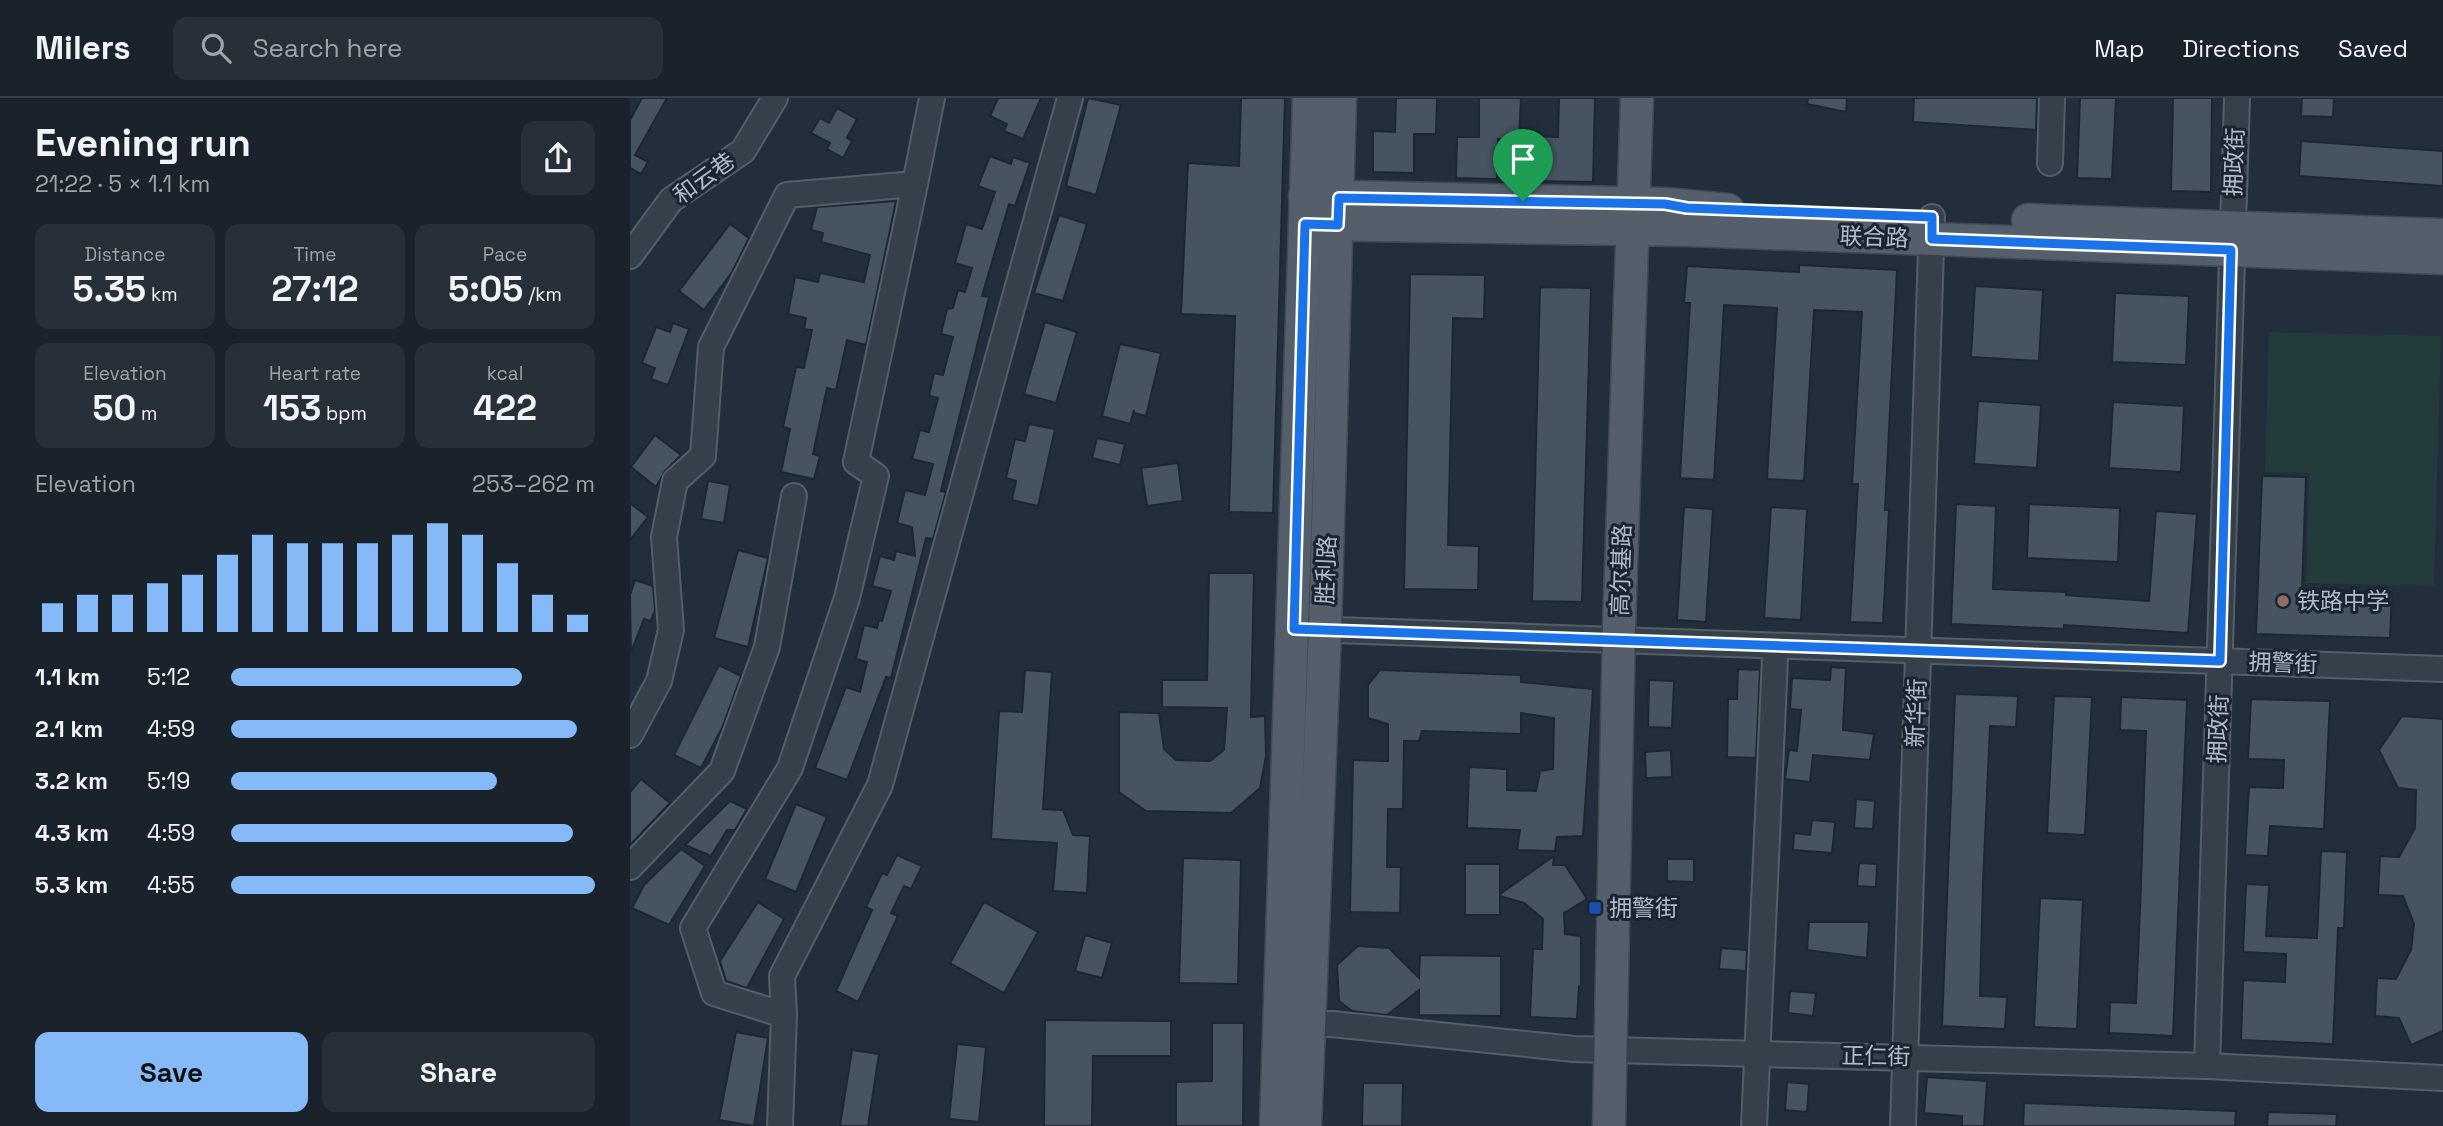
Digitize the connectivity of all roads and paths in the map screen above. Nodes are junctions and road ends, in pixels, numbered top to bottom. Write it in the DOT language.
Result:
graph roads {
  1 [pos="775,98"];
  2 [pos="932,98"];
  3 [pos="1070,98"];
  4 [pos="1309,98"];
  5 [pos="1340,98"];
  6 [pos="1637,98"];
  7 [pos="2052,98"];
  8 [pos="2236,98"];
  9 [pos="2050,163"];
  10 [pos="915,184"];
  11 [pos="1305,210"];
  12 [pos="1339,211"];
  13 [pos="1632,217"];
  14 [pos="1932,228"];
  15 [pos="2443,235"];
  16 [pos="2232,239"];
  17 [pos="630,256"];
  18 [pos="2443,258"];
  19 [pos="794,496"];
  20 [pos="1301,629"];
  21 [pos="1619,640"];
  22 [pos="1918,650"];
  23 [pos="1775,658"];
  24 [pos="2220,661"];
  25 [pos="2443,669"];
  26 [pos="630,735"];
  27 [pos="630,867"];
  28 [pos="784,1015"];
  29 [pos="1310,1025"];
  30 [pos="1611,1050"];
  31 [pos="1757,1054"];
  32 [pos="1906,1057"];
  33 [pos="2207,1066"];
  34 [pos="2443,1078"];
  35 [pos="780,1126"];
  36 [pos="1276,1126"];
  37 [pos="1305,1126"];
  38 [pos="1609,1126"];
  39 [pos="1754,1126"];
  40 [pos="1903,1126"];
  1 -- 17 [label="street, 和云巷"];
  2 -- 10 [label="street"];
  3 -- 28 [label="street"];
  4 -- 11 [label="main road, 胜利路"];
  5 -- 12 [label="main road, 胜利路"];
  6 -- 13 [label="main road, 高尔基路"];
  7 -- 9 [label="street"];
  8 -- 16 [label="street, 拥政街"];
  10 -- 26 [label="street"];
  10 -- 28 [label="street"];
  11 -- 12 [label="main road, 联合路"];
  11 -- 20 [label="main road, 胜利路"];
  12 -- 13 [label="main road, 联合路"];
  12 -- 20 [label="main road, 胜利路"];
  13 -- 14 [label="main road, 联合路"];
  13 -- 21 [label="main road, 高尔基路"];
  14 -- 16 [label="main road, 联合路"];
  14 -- 22 [label="street, 新华街"];
  15 -- 16 [label="main road, 联合路"];
  16 -- 18 [label="main road, 联合路"];
  16 -- 24 [label="street, 拥政街"];
  19 -- 27 [label="street"];
  20 -- 21 [label="street, 拥警街"];
  20 -- 29 [label="main road, 胜利路"];
  20 -- 36 [label="main road, 胜利路"];
  21 -- 22 [label="street, 拥警街"];
  21 -- 30 [label="main road, 高尔基路"];
  22 -- 24 [label="street, 拥警街"];
  22 -- 32 [label="street, 新华街"];
  23 -- 31 [label="street"];
  24 -- 25 [label="street, 拥警街"];
  24 -- 33 [label="street, 拥政街"];
  28 -- 35 [label="street"];
  29 -- 30 [label="street, 正仁街"];
  29 -- 37 [label="main road, 胜利路"];
  30 -- 31 [label="street, 正仁街"];
  30 -- 38 [label="main road, 高尔基路"];
  31 -- 32 [label="street, 正仁街"];
  31 -- 39 [label="street"];
  32 -- 33 [label="street, 正仁街"];
  32 -- 40 [label="street, 新华街"];
  33 -- 34 [label="street, 正仁街"];
}
